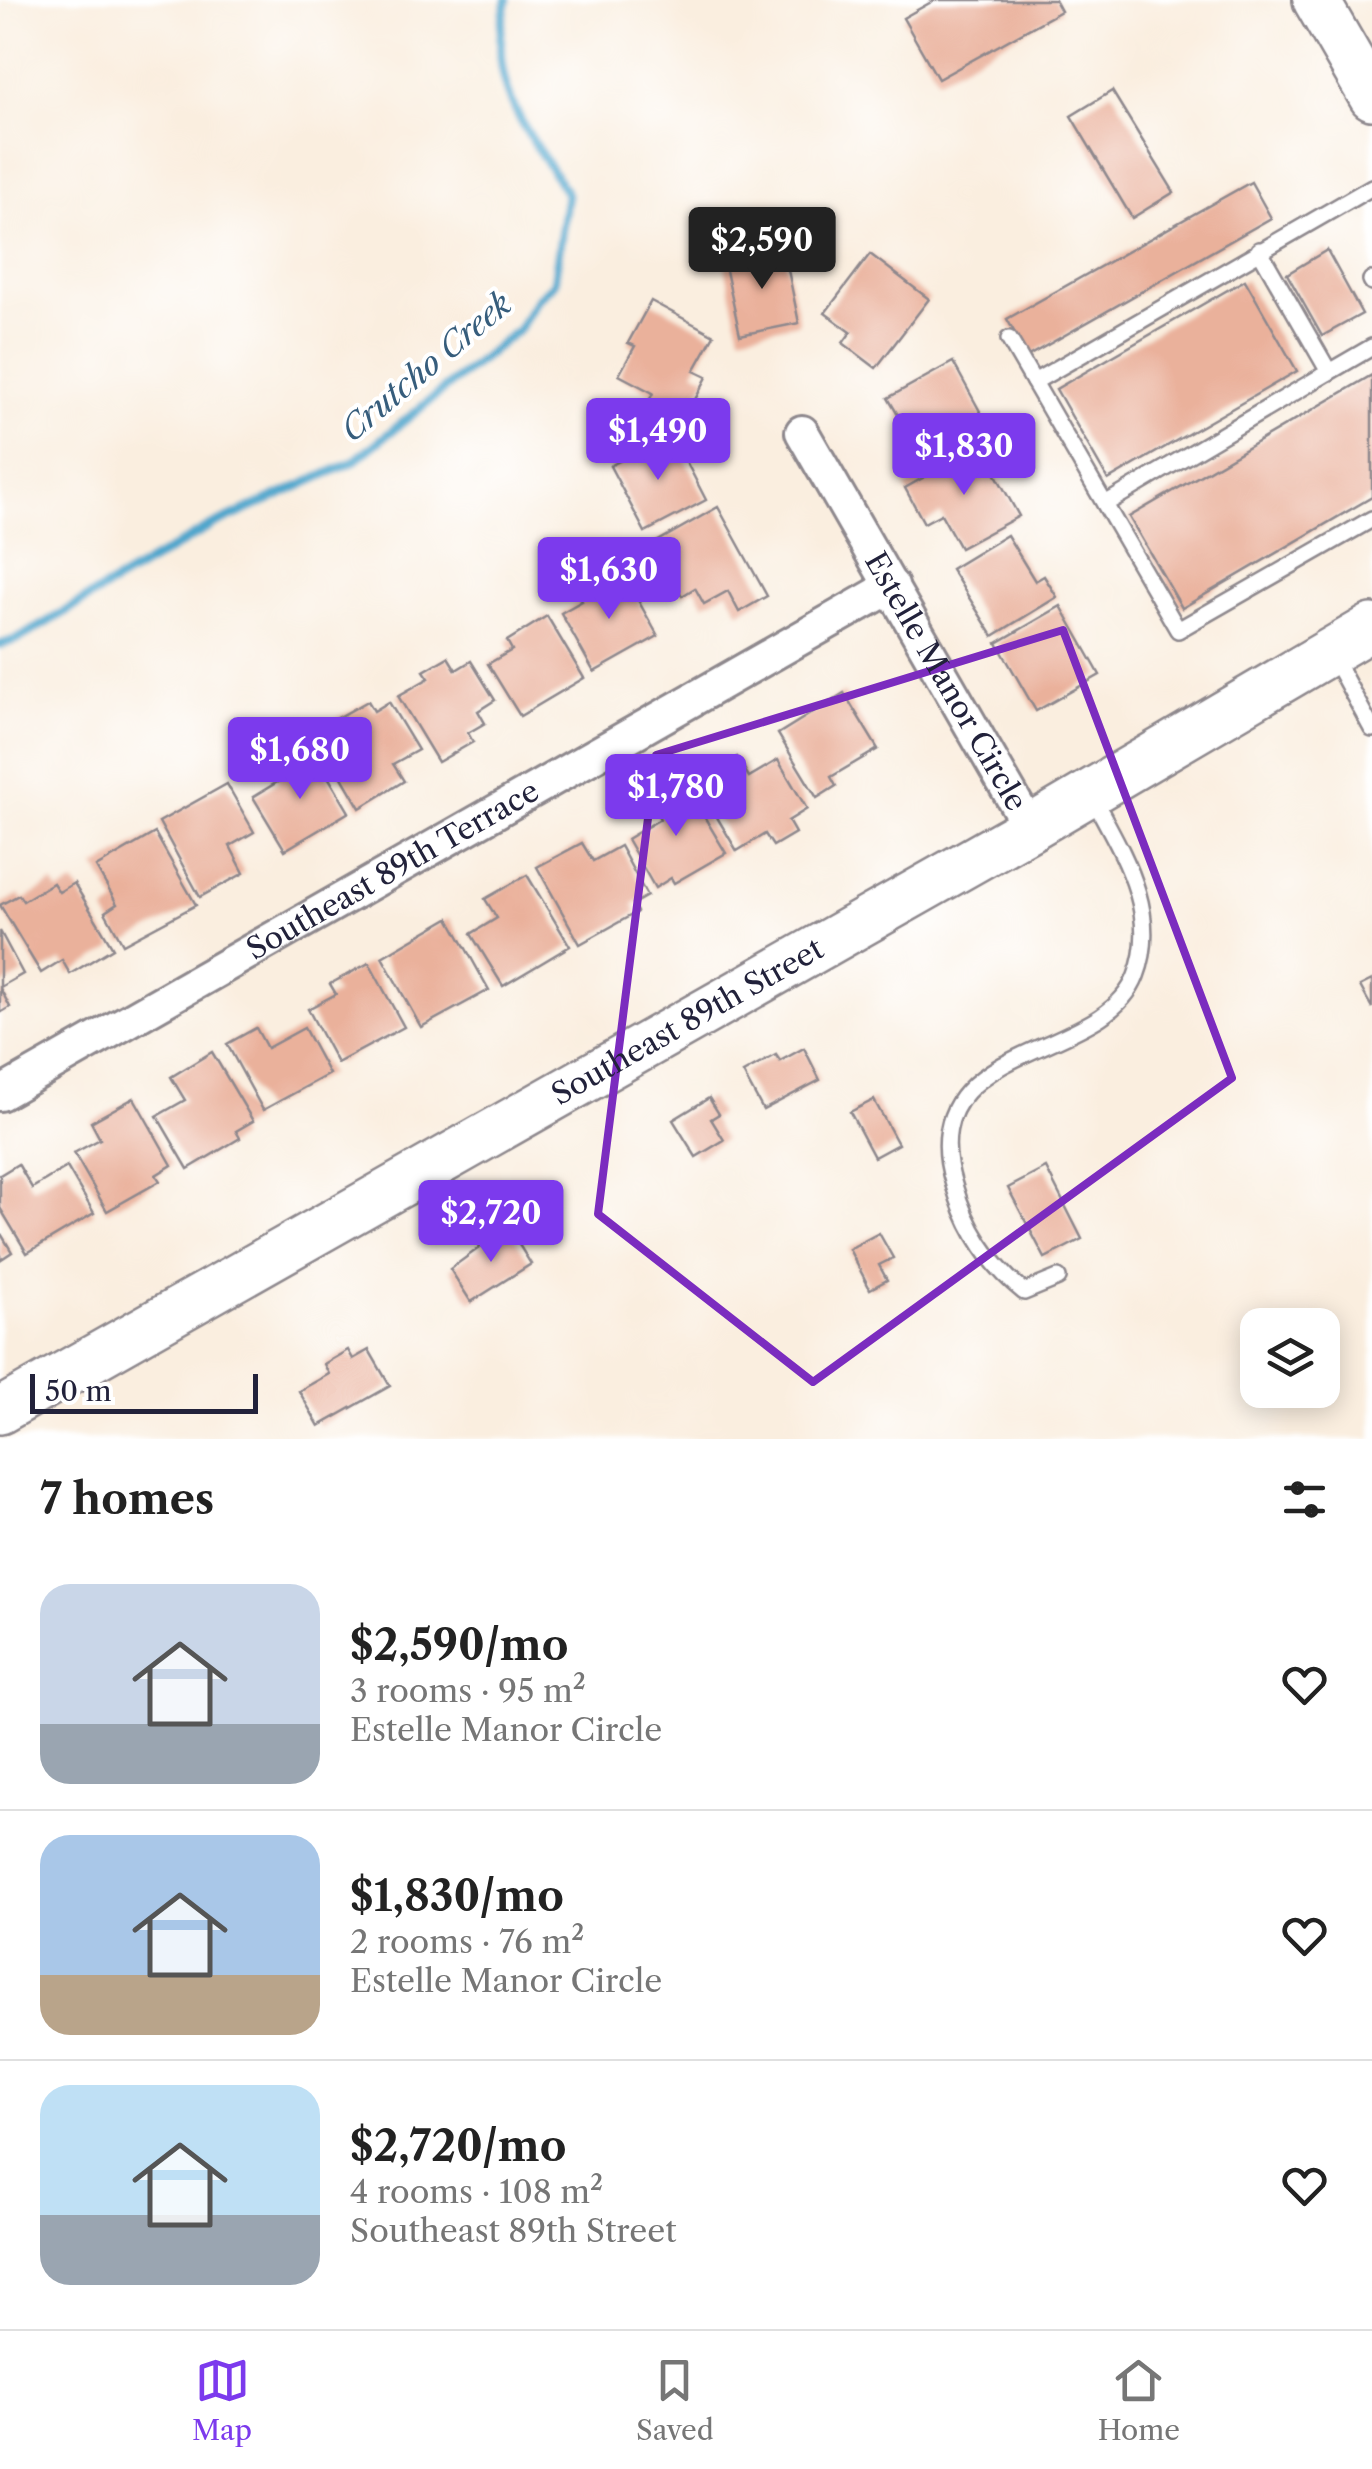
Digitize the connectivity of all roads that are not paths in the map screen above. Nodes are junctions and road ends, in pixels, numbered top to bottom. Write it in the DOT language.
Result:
graph roads {
  1 [pos="1316,0"];
  2 [pos="1372,97"];
  3 [pos="1372,187"];
  4 [pos="1259,250"];
  5 [pos="1008,339"];
  6 [pos="1372,348"];
  7 [pos="1329,372"];
  8 [pos="1034,382"];
  9 [pos="802,432"];
  10 [pos="1105,504"];
  11 [pos="1372,519"];
  12 [pos="892,586"];
  13 [pos="1372,626"];
  14 [pos="1330,652"];
  15 [pos="1372,729"];
  16 [pos="1090,793"];
  17 [pos="1030,828"];
  18 [pos="0,1094"];
  19 [pos="1058,1278"];
  20 [pos="0,1411"];
  1 -- 2 [label="street"];
  3 -- 4 [label="lane"];
  4 -- 7 [label="lane"];
  4 -- 8 [label="lane"];
  5 -- 8 [label="lane"];
  6 -- 7 [label="lane"];
  7 -- 10 [label="lane"];
  8 -- 10 [label="lane"];
  9 -- 12 [label="street, Estelle Manor Circle"];
  10 -- 11 [label="lane"];
  12 -- 17 [label="street, Estelle Manor Circle"];
  12 -- 18 [label="street, Southeast 89th Terrace"];
  13 -- 14 [label="street, Southeast 89th Street"];
  14 -- 15 [label="lane"];
  14 -- 16 [label="street, Southeast 89th Street"];
  16 -- 17 [label="street, Southeast 89th Street"];
  16 -- 19 [label="lane"];
  17 -- 20 [label="street, Southeast 89th Street"];
}
